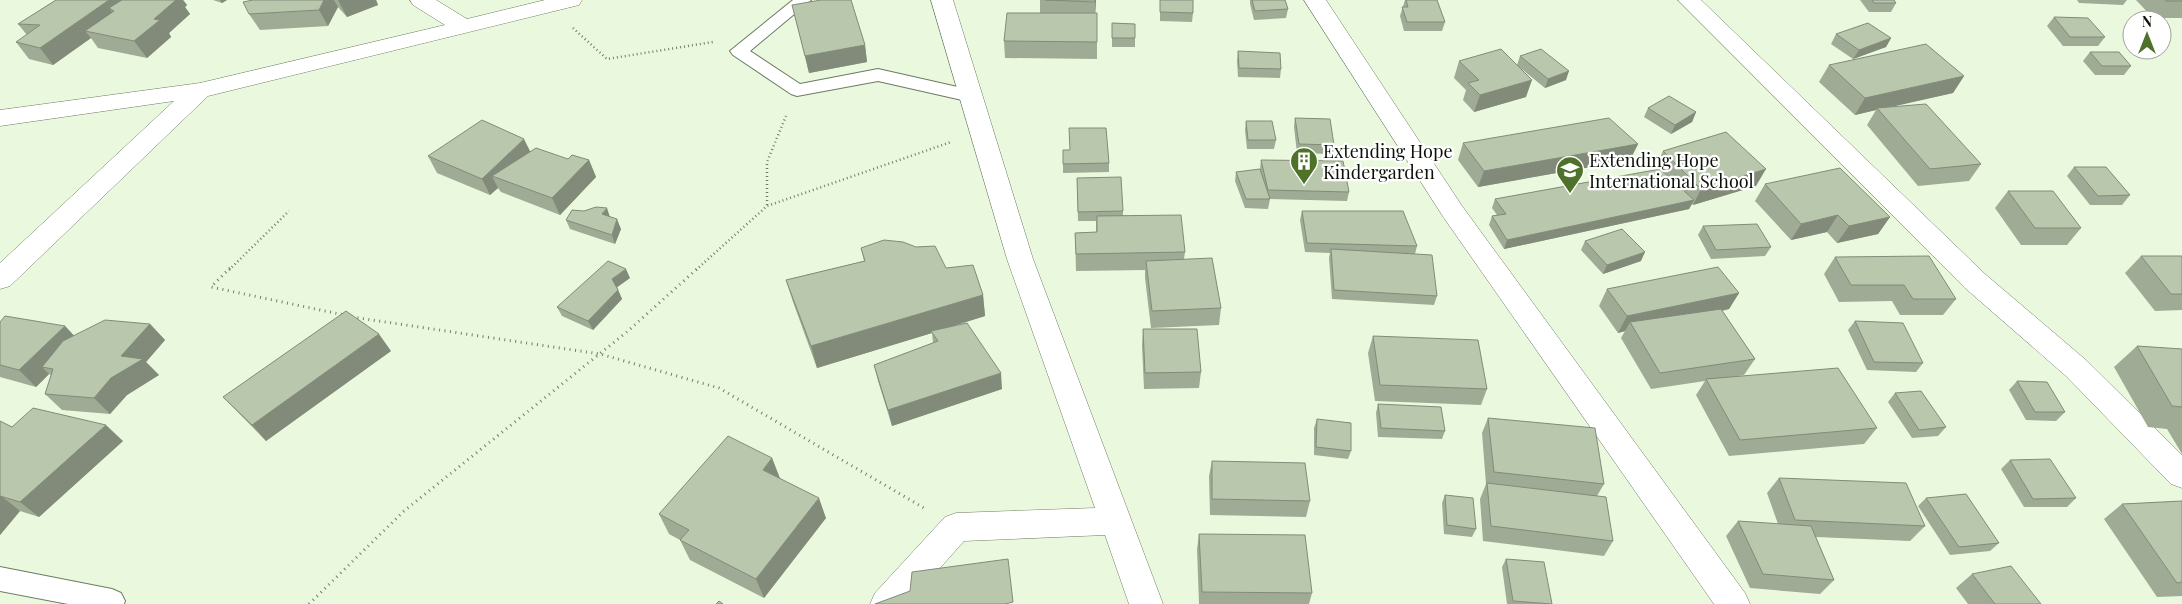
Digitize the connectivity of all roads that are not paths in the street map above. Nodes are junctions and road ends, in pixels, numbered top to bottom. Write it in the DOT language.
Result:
graph roads {
  1 [pos="421,0"];
  2 [pos="571,0"];
  3 [pos="803,0"];
  4 [pos="942,0"];
  5 [pos="1315,0"];
  6 [pos="1689,0"];
  7 [pos="464,27"];
  8 [pos="200,90"];
  9 [pos="971,96"];
  10 [pos="0,118"];
  11 [pos="0,279"];
  12 [pos="2182,474"];
  13 [pos="1116,521"];
  14 [pos="0,579"];
  15 [pos="112,602"];
  16 [pos="887,604"];
  17 [pos="1146,604"];
  18 [pos="1733,604"];
  1 -- 7 [label="street"];
  2 -- 7 [label="street"];
  3 -- 9 [label="lane"];
  4 -- 9 [label="street"];
  5 -- 18 [label="street"];
  6 -- 12 [label="street"];
  7 -- 8 [label="street"];
  8 -- 10 [label="street"];
  8 -- 11 [label="street"];
  9 -- 13 [label="street"];
  13 -- 16 [label="street"];
  13 -- 17 [label="street"];
  14 -- 15 [label="lane"];
}
